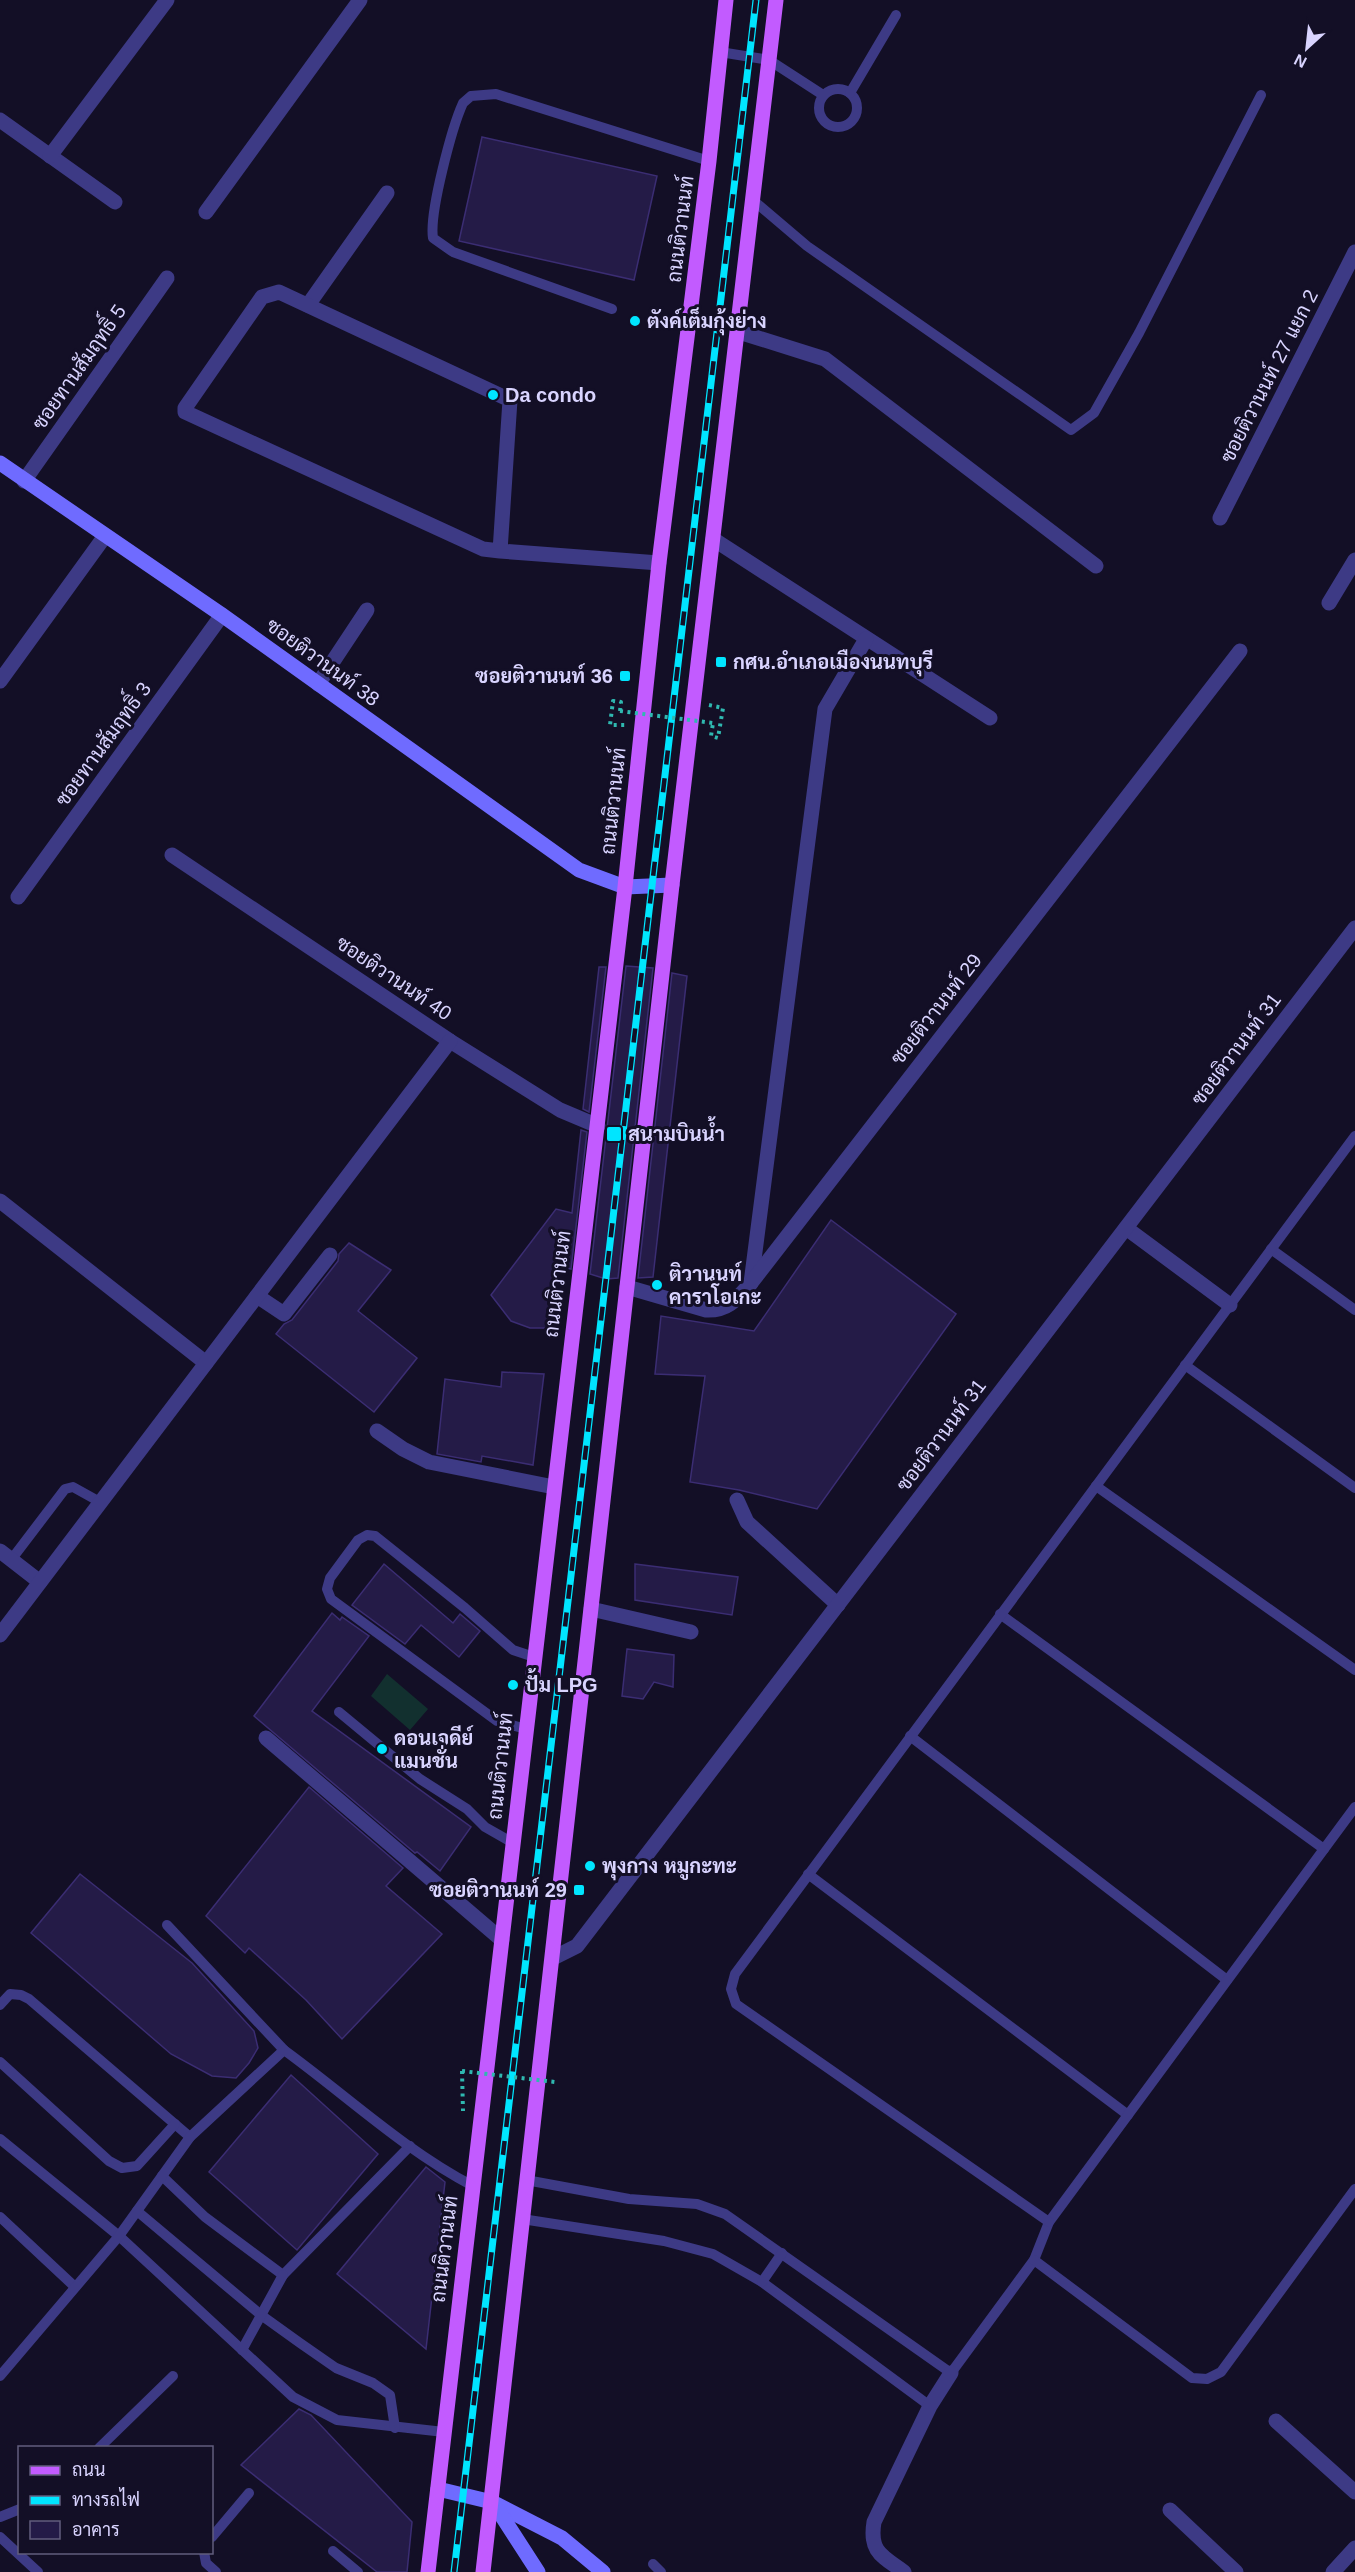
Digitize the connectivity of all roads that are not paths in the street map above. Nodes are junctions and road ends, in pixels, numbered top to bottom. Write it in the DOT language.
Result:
graph roads {
  1 [pos="167,0"];
  2 [pos="360,0"];
  3 [pos="726,0"];
  4 [pos="776,0"];
  5 [pos="896,15"];
  6 [pos="720,52"];
  7 [pos="769,60"];
  8 [pos="850,93"];
  9 [pos="823,95"];
  10 [pos="1261,95"];
  11 [pos="0,120"];
  12 [pos="50,156"];
  13 [pos="709,160"];
  14 [pos="387,193"];
  15 [pos="754,201"];
  16 [pos="115,202"];
  17 [pos="206,212"];
  18 [pos="1355,252"];
  19 [pos="167,278"];
  20 [pos="308,305"];
  21 [pos="612,309"];
  22 [pos="739,332"];
  23 [pos="0,463"];
  24 [pos="24,481"];
  25 [pos="1220,518"];
  26 [pos="105,536"];
  27 [pos="713,539"];
  28 [pos="500,551"];
  29 [pos="1355,560"];
  30 [pos="659,563"];
  31 [pos="1096,566"];
  32 [pos="1329,603"];
  33 [pos="367,610"];
  34 [pos="222,615"];
  35 [pos="866,639"];
  36 [pos="1240,651"];
  37 [pos="0,681"];
  38 [pos="318,684"];
  39 [pos="990,718"];
  40 [pos="172,855"];
  41 [pos="672,885"];
  42 [pos="625,886"];
  43 [pos="18,897"];
  44 [pos="1355,928"];
  45 [pos="450,1041"];
  46 [pos="597,1126"];
  47 [pos="1355,1136"];
  48 [pos="0,1201"];
  49 [pos="1126,1228"];
  50 [pos="1271,1249"];
  51 [pos="330,1255"];
  52 [pos="751,1283"];
  53 [pos="627,1287"];
  54 [pos="257,1296"];
  55 [pos="1230,1305"];
  56 [pos="1355,1310"];
  57 [pos="206,1363"];
  58 [pos="1185,1365"];
  59 [pos="377,1431"];
  60 [pos="1096,1486"];
  61 [pos="554,1487"];
  62 [pos="1355,1488"];
  63 [pos="737,1500"];
  64 [pos="100,1502"];
  65 [pos="6,1555"];
  66 [pos="40,1582"];
  67 [pos="838,1605"];
  68 [pos="591,1609"];
  69 [pos="1000,1614"];
  70 [pos="691,1632"];
  71 [pos="0,1635"];
  72 [pos="534,1657"];
  73 [pos="1355,1670"];
  74 [pos="339,1712"];
  75 [pos="526,1729"];
  76 [pos="910,1736"];
  77 [pos="266,1738"];
  78 [pos="1355,1807"];
  79 [pos="513,1843"];
  80 [pos="1324,1849"];
  81 [pos="808,1874"];
  82 [pos="167,1925"];
  83 [pos="502,1940"];
  84 [pos="553,1958"];
  85 [pos="1227,1980"];
  86 [pos="0,2005"];
  87 [pos="284,2050"];
  88 [pos="0,2062"];
  89 [pos="1128,2115"];
  90 [pos="175,2124"];
  91 [pos="190,2137"];
  92 [pos="0,2139"];
  93 [pos="410,2146"];
  94 [pos="162,2176"];
  95 [pos="526,2180"];
  96 [pos="472,2186"];
  97 [pos="1355,2189"];
  98 [pos="137,2211"];
  99 [pos="0,2217"];
  100 [pos="522,2219"];
  101 [pos="1049,2222"];
  102 [pos="119,2236"];
  103 [pos="782,2253"];
  104 [pos="1034,2260"];
  105 [pos="283,2275"];
  106 [pos="762,2282"];
  107 [pos="75,2287"];
  108 [pos="261,2315"];
  109 [pos="242,2349"];
  110 [pos="951,2373"];
  111 [pos="0,2376"];
  112 [pos="173,2376"];
  113 [pos="930,2406"];
  114 [pos="1276,2421"];
  115 [pos="395,2428"];
  116 [pos="444,2432"];
  117 [pos="101,2446"];
  118 [pos="438,2489"];
  119 [pos="1355,2492"];
  120 [pos="249,2493"];
  121 [pos="492,2502"];
  122 [pos="18,2510"];
  123 [pos="1170,2510"];
  124 [pos="0,2517"];
  125 [pos="213,2536"];
  126 [pos="0,2537"];
  127 [pos="1355,2548"];
  128 [pos="333,2551"];
  129 [pos="18,2554"];
  130 [pos="18,2554"];
  131 [pos="204,2554"];
  132 [pos="1337,2571"];
  133 [pos="38,2572"];
  134 [pos="216,2572"];
  135 [pos="358,2572"];
  136 [pos="428,2572"];
  137 [pos="483,2572"];
  138 [pos="538,2572"];
  139 [pos="603,2572"];
  140 [pos="904,2572"];
  141 [pos="1236,2572"];
  1 -- 12 [label="street"];
  2 -- 17 [label="street"];
  3 -- 6 [label="main road, ถนนติวานนท์"];
  4 -- 7 [label="main road"];
  5 -- 8 [label="lane"];
  6 -- 7 [label="lane"];
  6 -- 13 [label="main road, ถนนติวานนท์"];
  7 -- 9 [label="lane"];
  7 -- 15 [label="main road"];
  8 -- 9 [label="lane"];
  8 -- 9 [label="lane"];
  10 -- 15 [label="lane"];
  11 -- 12 [label="street"];
  12 -- 16 [label="street"];
  13 -- 21 [label="lane"];
  13 -- 30 [label="main road, ถนนติวานนท์"];
  14 -- 20 [label="street"];
  15 -- 22 [label="main road"];
  18 -- 25 [label="street, ซอยติวานนท์ 27 แยก 2"];
  19 -- 24 [label="street, ซอยทานสัมฤทธิ์ 5"];
  20 -- 28 [label="street"];
  20 -- 28 [label="street"];
  22 -- 27 [label="main road"];
  22 -- 31 [label="street"];
  23 -- 24 [label="street, ซอยติวานนท์ 38"];
  24 -- 26 [label="street, ซอยติวานนท์ 38"];
  26 -- 34 [label="street, ซอยติวานนท์ 38"];
  26 -- 37 [label="street"];
  27 -- 35 [label="street"];
  27 -- 41 [label="main road"];
  28 -- 30 [label="street"];
  29 -- 32 [label="street"];
  30 -- 42 [label="main road, ถนนติวานนท์"];
  33 -- 38 [label="street"];
  34 -- 38 [label="street, ซอยติวานนท์ 38"];
  34 -- 43 [label="street, ซอยทานสัมฤทธิ์ 3"];
  35 -- 39 [label="street"];
  35 -- 52 [label="street"];
  36 -- 52 [label="street, ซอยติวานนท์ 29"];
  38 -- 42 [label="street, ซอยติวานนท์ 38"];
  40 -- 45 [label="street, ซอยติวานนท์ 40"];
  41 -- 42 [label="street"];
  41 -- 53 [label="main road"];
  42 -- 46 [label="main road, ถนนติวานนท์"];
  44 -- 49 [label="street, ซอยติวานนท์ 31"];
  45 -- 46 [label="street, ซอยติวานนท์ 40"];
  45 -- 54 [label="street"];
  46 -- 61 [label="main road, ถนนติวานนท์"];
  47 -- 50 [label="lane"];
  48 -- 57 [label="street"];
  49 -- 55 [label="street"];
  49 -- 67 [label="street, ซอยติวานนท์ 31"];
  50 -- 55 [label="lane"];
  50 -- 56 [label="lane"];
  51 -- 54 [label="street"];
  52 -- 53 [label="street, ซอยติวานนท์ 29"];
  53 -- 68 [label="main road"];
  54 -- 57 [label="street"];
  55 -- 58 [label="lane"];
  57 -- 64 [label="street"];
  58 -- 60 [label="lane"];
  58 -- 62 [label="lane"];
  59 -- 61 [label="street"];
  60 -- 69 [label="lane"];
  60 -- 73 [label="lane"];
  61 -- 72 [label="main road, ถนนติวานนท์"];
  63 -- 67 [label="street"];
  64 -- 65 [label="lane"];
  64 -- 66 [label="street"];
  65 -- 66 [label="street"];
  66 -- 71 [label="street"];
  67 -- 84 [label="street, ซอยติวานนท์ 31"];
  68 -- 70 [label="street"];
  68 -- 84 [label="main road"];
  69 -- 76 [label="lane"];
  69 -- 80 [label="lane"];
  72 -- 75 [label="main road, ถนนติวานนท์"];
  72 -- 75 [label="lane"];
  74 -- 79 [label="lane"];
  75 -- 79 [label="main road, ถนนติวานนท์"];
  76 -- 81 [label="lane"];
  76 -- 85 [label="lane"];
  77 -- 83 [label="street"];
  78 -- 80 [label="lane"];
  79 -- 83 [label="main road, ถนนติวานนท์"];
  80 -- 85 [label="lane"];
  81 -- 89 [label="lane"];
  81 -- 101 [label="lane"];
  82 -- 87 [label="lane"];
  83 -- 96 [label="main road, ถนนติวานนท์"];
  84 -- 95 [label="main road"];
  85 -- 89 [label="lane"];
  86 -- 90 [label="lane"];
  87 -- 91 [label="lane"];
  87 -- 93 [label="lane"];
  88 -- 90 [label="lane"];
  89 -- 101 [label="lane"];
  90 -- 91 [label="lane"];
  91 -- 94 [label="lane"];
  92 -- 102 [label="lane"];
  93 -- 96 [label="lane"];
  93 -- 105 [label="lane"];
  94 -- 98 [label="lane"];
  94 -- 105 [label="lane"];
  95 -- 100 [label="main road"];
  95 -- 103 [label="lane"];
  96 -- 116 [label="main road, ถนนติวานนท์"];
  97 -- 104 [label="lane"];
  98 -- 102 [label="lane"];
  98 -- 108 [label="lane"];
  99 -- 107 [label="lane"];
  100 -- 106 [label="lane"];
  100 -- 121 [label="main road"];
  101 -- 104 [label="lane"];
  102 -- 107 [label="lane"];
  102 -- 109 [label="lane"];
  103 -- 106 [label="lane"];
  103 -- 110 [label="lane"];
  104 -- 110 [label="lane"];
  105 -- 108 [label="lane"];
  106 -- 113 [label="lane"];
  107 -- 111 [label="lane"];
  108 -- 109 [label="lane"];
  108 -- 115 [label="lane"];
  109 -- 115 [label="lane"];
  110 -- 113 [label="street"];
  112 -- 117 [label="lane"];
  113 -- 140 [label="street"];
  114 -- 119 [label="street"];
  115 -- 116 [label="lane"];
  116 -- 118 [label="main road, ถนนติวานนท์"];
  118 -- 121 [label="street"];
  118 -- 136 [label="main road, ถนนติวานนท์"];
  120 -- 125 [label="lane"];
  121 -- 137 [label="main road"];
  121 -- 138 [label="street"];
  121 -- 139 [label="street"];
  122 -- 124 [label="lane"];
  123 -- 141 [label="street"];
  126 -- 130 [label="lane"];
  127 -- 132 [label="street"];
  128 -- 135 [label="lane"];
  129 -- 133 [label="lane"];
  131 -- 134 [label="lane"];
}
